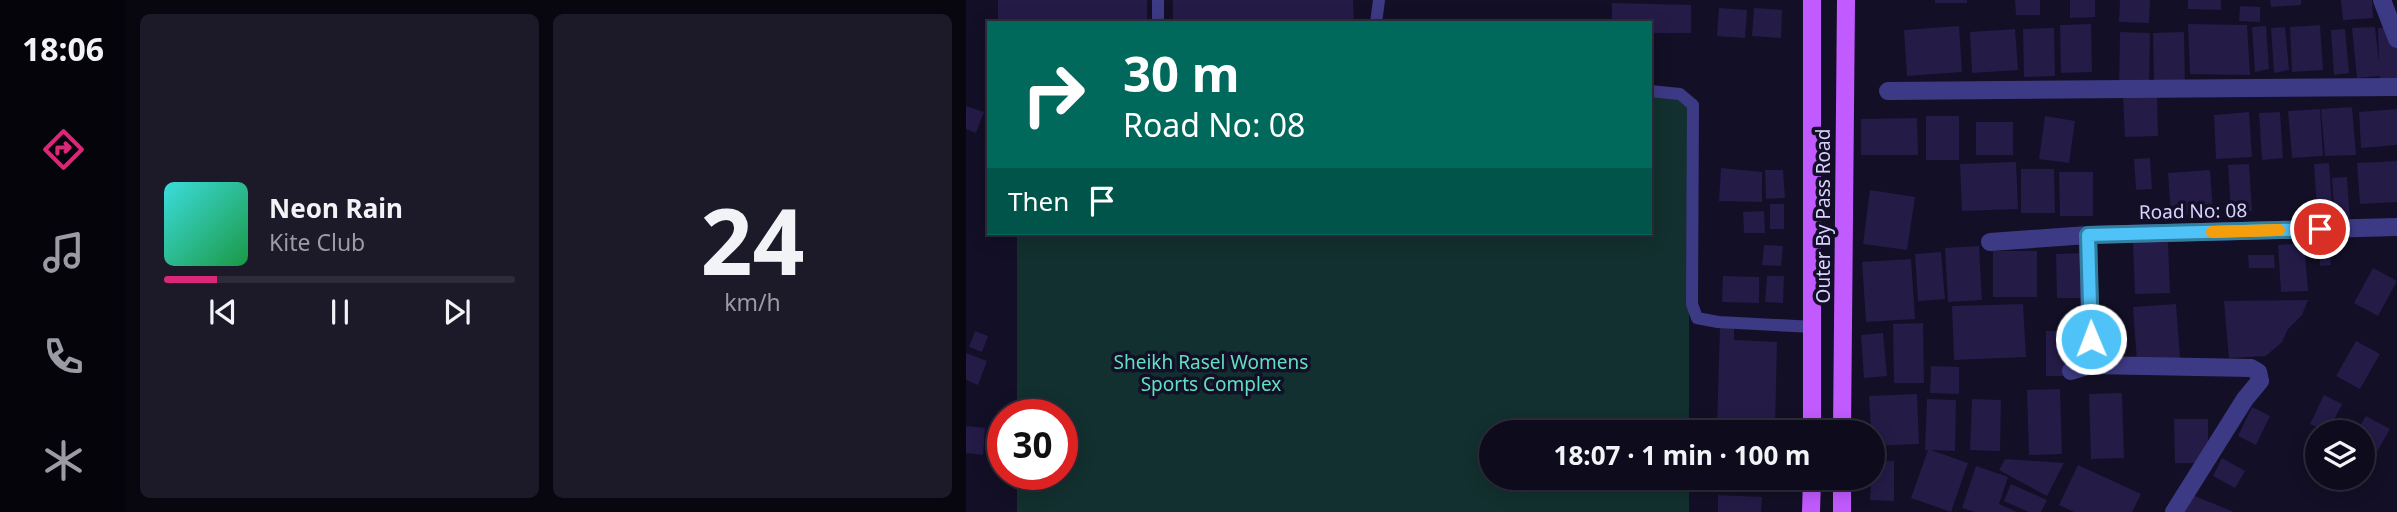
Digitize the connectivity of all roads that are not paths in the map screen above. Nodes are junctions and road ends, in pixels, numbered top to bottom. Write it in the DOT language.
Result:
graph roads {
  1 [pos="1158,0"];
  2 [pos="1379,0"];
  3 [pos="1812,0"];
  4 [pos="1846,0"];
  5 [pos="2382,0"];
  6 [pos="1158,21"];
  7 [pos="1376,21"];
  8 [pos="2397,39"];
  9 [pos="2397,87"];
  10 [pos="1652,91"];
  11 [pos="1888,91"];
  12 [pos="2397,227"];
  13 [pos="2088,235"];
  14 [pos="1990,242"];
  15 [pos="1814,327"];
  16 [pos="2091,365"];
  17 [pos="2071,371"];
  18 [pos="1812,420"];
  19 [pos="1842,420"];
  20 [pos="1812,490"];
  21 [pos="1842,490"];
  22 [pos="1811,512"];
  23 [pos="1842,512"];
  24 [pos="2174,512"];
  1 -- 6 [label="lane"];
  2 -- 7 [label="lane"];
  3 -- 15 [label="main road, Outer By Pass Road"];
  4 -- 19 [label="main road, Outer By Pass Road"];
  5 -- 8 [label="street"];
  9 -- 11 [label="street"];
  10 -- 15 [label="lane"];
  12 -- 13 [label="street, Road No: 08"];
  13 -- 14 [label="street, Road No: 08"];
  13 -- 16 [label="street"];
  15 -- 18 [label="main road, Outer By Pass Road"];
  16 -- 17 [label="street"];
  16 -- 24 [label="street"];
  20 -- 22 [label="main road"];
  21 -- 23 [label="main road"];
}
